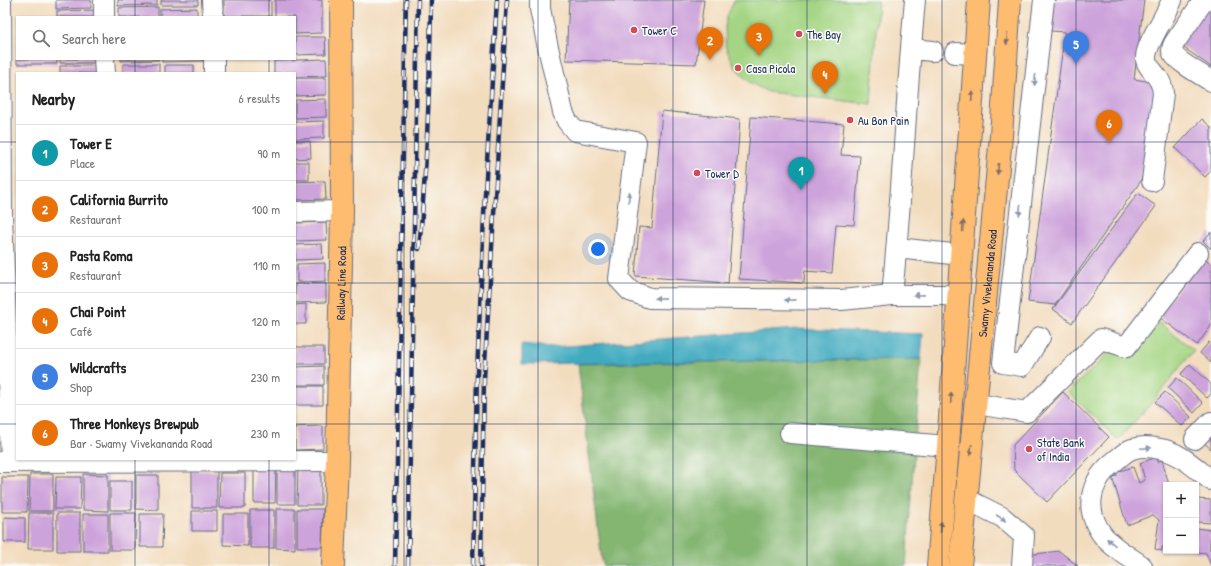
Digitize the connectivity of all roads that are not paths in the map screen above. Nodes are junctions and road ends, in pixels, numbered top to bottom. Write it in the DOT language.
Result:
graph roads {
  1 [pos="1,0"];
  2 [pos="104,0"];
  3 [pos="212,0"];
  4 [pos="341,0"];
  5 [pos="540,0"];
  6 [pos="915,0"];
  7 [pos="979,0"];
  8 [pos="1010,0"];
  9 [pos="1044,0"];
  10 [pos="1172,0"];
  11 [pos="1204,0"];
  12 [pos="104,16"];
  13 [pos="213,16"];
  14 [pos="911,49"];
  15 [pos="933,51"];
  16 [pos="104,60"];
  17 [pos="214,60"];
  18 [pos="105,72"];
  19 [pos="214,72"];
  20 [pos="1211,81"];
  21 [pos="1001,136"];
  22 [pos="1028,137"];
  23 [pos="1152,181"];
  24 [pos="342,211"];
  25 [pos="296,212"];
  26 [pos="6,215"];
  27 [pos="897,248"];
  28 [pos="1198,253"];
  29 [pos="961,255"];
  30 [pos="892,295"];
  31 [pos="958,296"];
  32 [pos="984,313"];
  33 [pos="1008,315"];
  34 [pos="1040,338"];
  35 [pos="976,404"];
  36 [pos="1211,422"];
  37 [pos="790,433"];
  38 [pos="1195,438"];
  39 [pos="948,446"];
  40 [pos="113,460"];
  41 [pos="225,460"];
  42 [pos="337,461"];
  43 [pos="5,462"];
  44 [pos="1211,480"];
  45 [pos="966,499"];
  46 [pos="333,566"];
  47 [pos="938,566"];
  48 [pos="960,566"];
  49 [pos="1022,566"];
  50 [pos="1142,566"];
  1 -- 26 [label="street"];
  2 -- 12 [label="street"];
  3 -- 13 [label="street"];
  4 -- 24 [label="main road, Railway Line Road"];
  30 -- 5 [label="street, one-way"];
  6 -- 14 [label="street"];
  29 -- 7 [label="main road, one-way"];
  8 -- 21 [label="main road, Swamy Vivekananda Road, one-way"];
  9 -- 22 [label="street, one-way"];
  10 -- 23 [label="street"];
  11 -- 20 [label="street"];
  14 -- 15 [label="street"];
  14 -- 27 [label="street"];
  16 -- 18 [label="street"];
  17 -- 19 [label="street"];
  21 -- 22 [label="street"];
  21 -- 32 [label="main road, Swamy Vivekananda Road, one-way"];
  22 -- 33 [label="street, one-way"];
  24 -- 25 [label="street"];
  24 -- 42 [label="main road, Railway Line Road"];
  26 -- 43 [label="street"];
  27 -- 29 [label="street"];
  27 -- 30 [label="street"];
  28 -- 35 [label="street"];
  29 -- 31 [label="main road"];
  31 -- 30 [label="street, one-way"];
  39 -- 31 [label="main road, one-way"];
  32 -- 33 [label="street"];
  32 -- 35 [label="main road, Swamy Vivekananda Road"];
  33 -- 34 [label="street"];
  35 -- 45 [label="main road, Swamy Vivekananda Road, one-way"];
  36 -- 38 [label="street"];
  37 -- 39 [label="street"];
  47 -- 39 [label="main road, one-way"];
  40 -- 41 [label="street"];
  40 -- 43 [label="street"];
  41 -- 42 [label="street"];
  42 -- 46 [label="main road, Railway Line Road"];
  50 -- 44 [label="street, one-way"];
  45 -- 48 [label="main road, Swamy Vivekananda Road"];
  45 -- 49 [label="street, one-way"];
}
